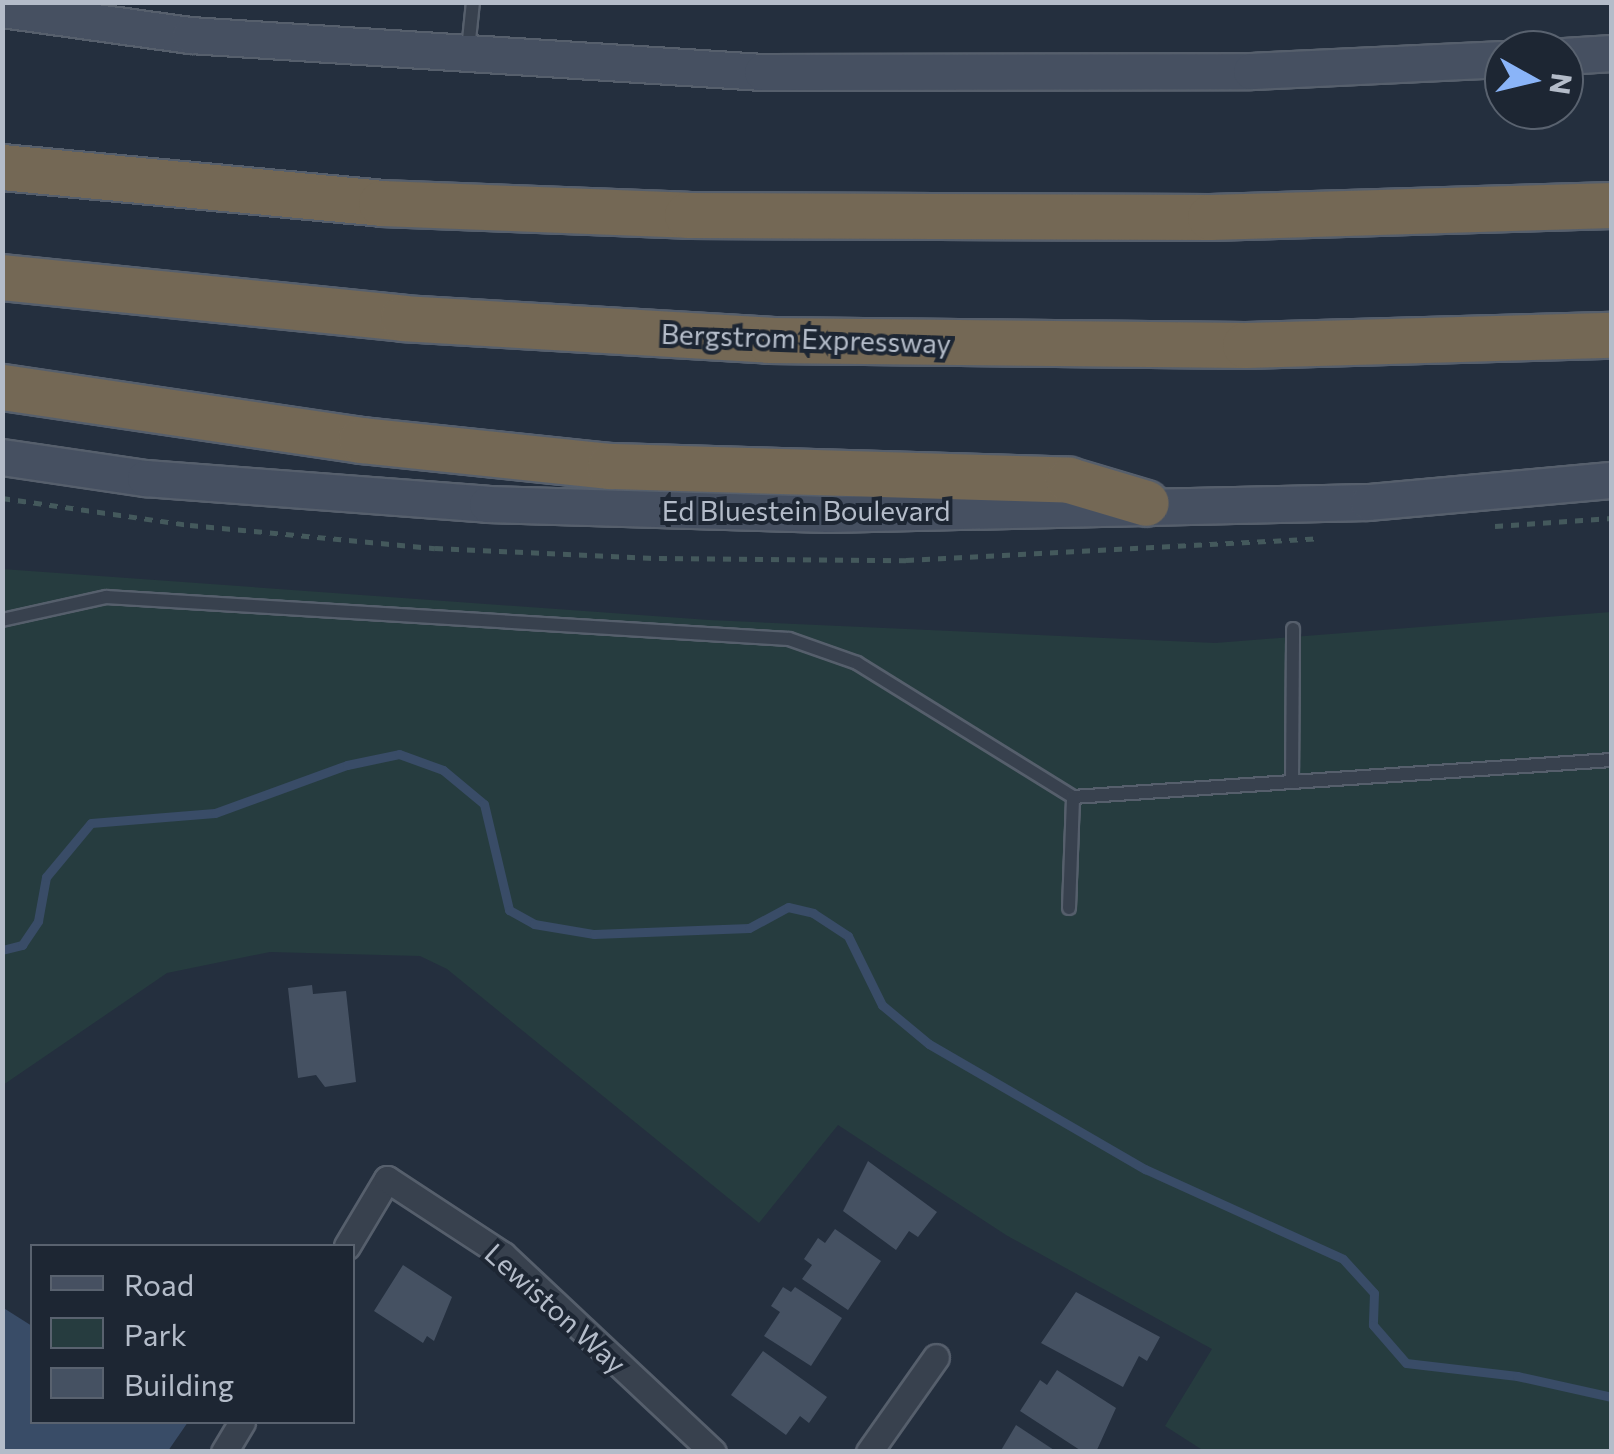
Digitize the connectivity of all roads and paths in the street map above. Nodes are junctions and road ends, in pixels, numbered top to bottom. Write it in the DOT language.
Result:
graph roads {
  1 [pos="473,2"];
  2 [pos="2,8"];
  3 [pos="1612,53"];
  4 [pos="1584,55"];
  5 [pos="468,58"];
  6 [pos="1484,60"];
  7 [pos="2,167"];
  8 [pos="1612,205"];
  9 [pos="2,277"];
  10 [pos="1612,335"];
  11 [pos="2,387"];
  12 [pos="2,457"];
  13 [pos="1612,480"];
  14 [pos="1146,503"];
  15 [pos="2,620"];
  16 [pos="1293,629"];
  17 [pos="1612,760"];
  18 [pos="1292,782"];
  19 [pos="1073,797"];
  20 [pos="1069,908"];
  21 [pos="348,1244"];
  22 [pos="936,1357"];
  23 [pos="241,1424"];
  24 [pos="224,1452"];
  25 [pos="714,1452"];
  26 [pos="869,1452"];
  1 -- 5 [label="lane"];
  2 -- 5 [label="main road"];
  3 -- 4 [label="main road"];
  5 -- 6 [label="main road"];
  7 -- 8 [label="highway"];
  9 -- 10 [label="highway, Bergstrom Expressway"];
  11 -- 14 [label="highway"];
  12 -- 14 [label="main road, Ed Bluestein Boulevard"];
  13 -- 14 [label="main road, Ed Bluestein Boulevard"];
  15 -- 19 [label="lane"];
  16 -- 18 [label="lane"];
  17 -- 18 [label="lane"];
  18 -- 19 [label="lane"];
  19 -- 20 [label="lane"];
  21 -- 25 [label="street, Lewiston Way"];
  22 -- 26 [label="street"];
  23 -- 24 [label="street"];
}
